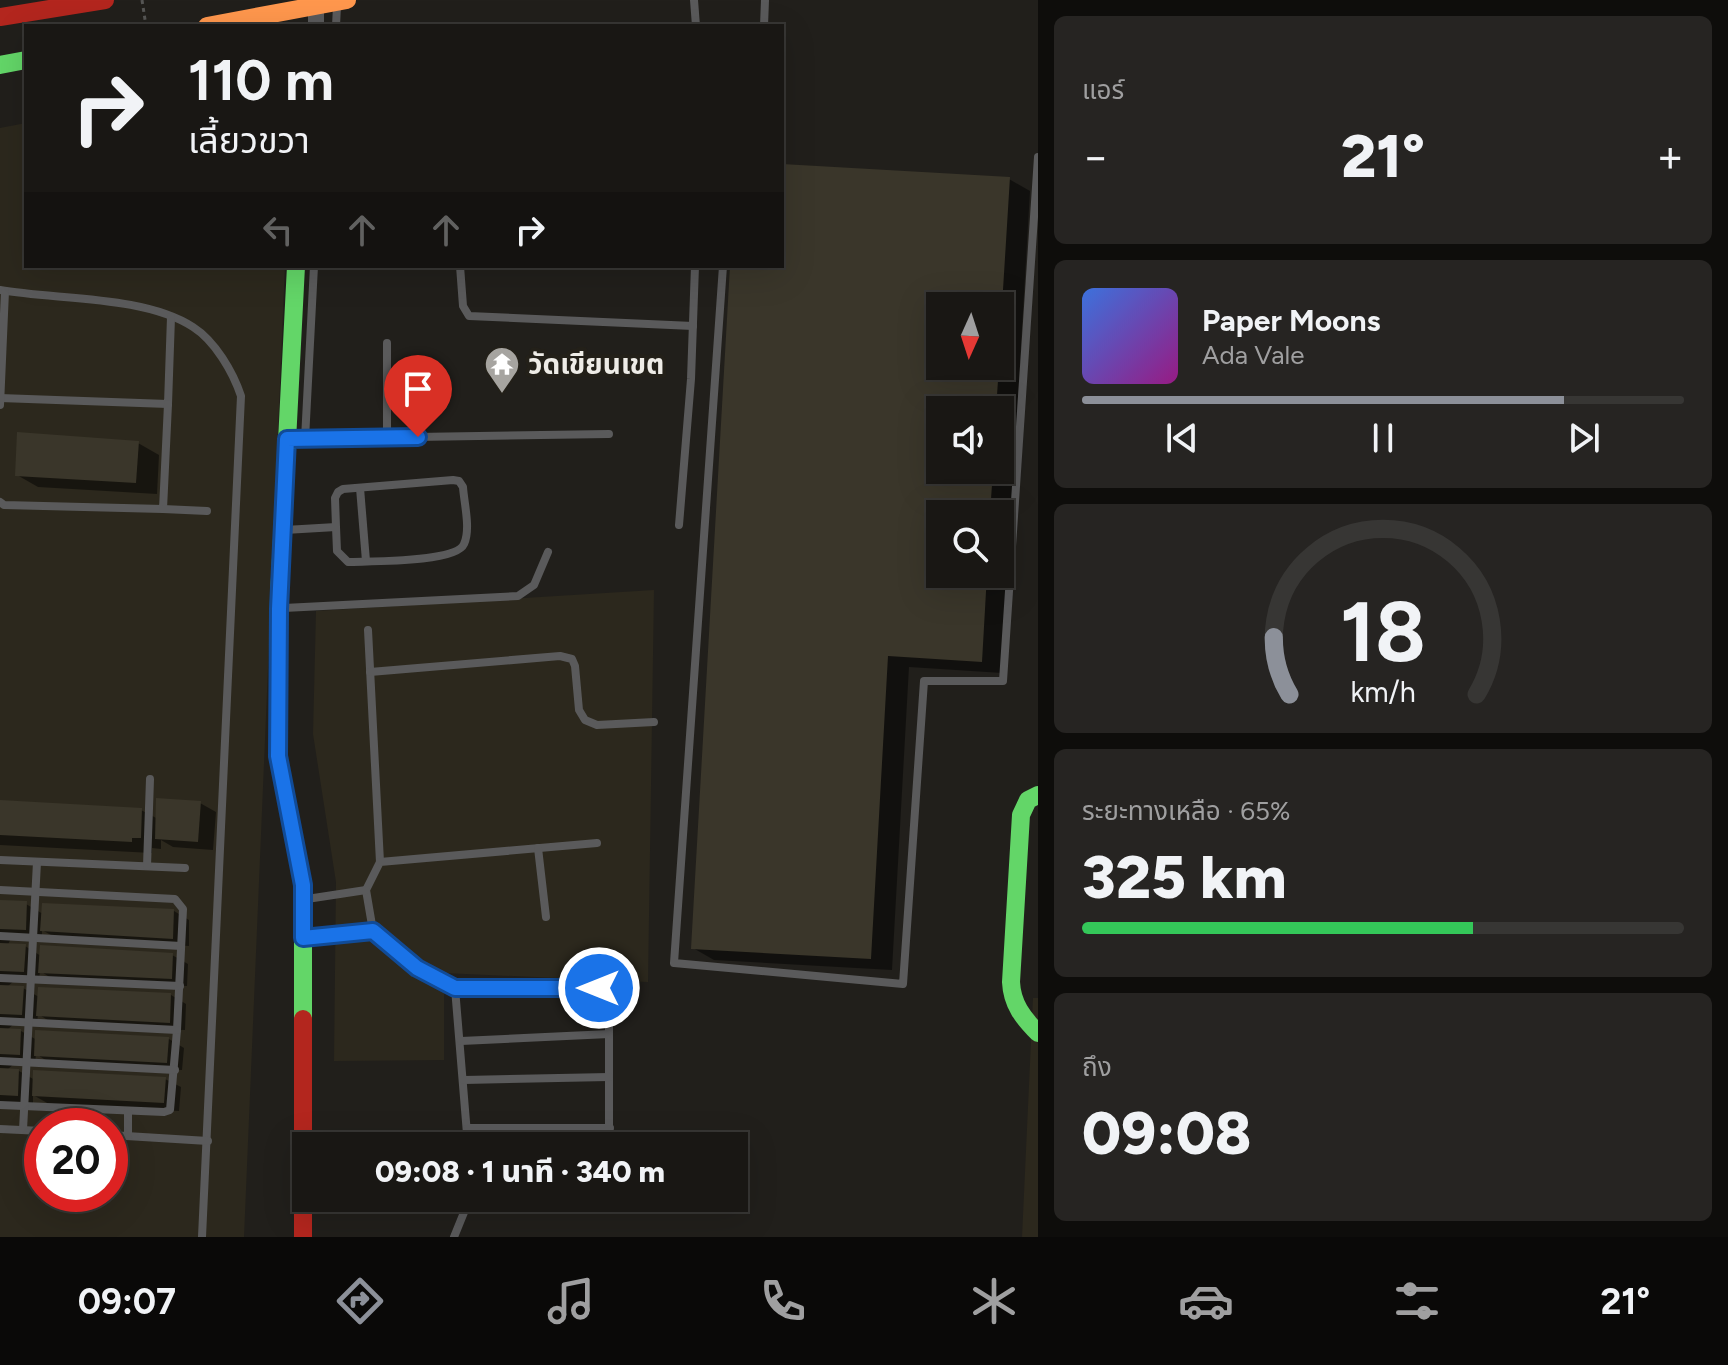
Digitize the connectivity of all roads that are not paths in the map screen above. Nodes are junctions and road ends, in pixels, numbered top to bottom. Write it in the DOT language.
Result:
graph roads {
  1 [pos="105,0"];
  2 [pos="694,0"];
  3 [pos="765,0"];
  4 [pos="342,1"];
  5 [pos="316,5"];
  6 [pos="0,17"];
  7 [pos="217,24"];
  8 [pos="316,24"];
  9 [pos="336,24"];
  10 [pos="696,24"];
  11 [pos="764,24"];
  12 [pos="24,60"];
  13 [pos="0,65"];
  14 [pos="1038,157"];
  15 [pos="296,268"];
  16 [pos="314,268"];
  17 [pos="460,268"];
  18 [pos="695,268"];
  19 [pos="723,268"];
  20 [pos="2,291"];
  21 [pos="171,317"];
  22 [pos="693,326"];
  23 [pos="387,343"];
  24 [pos="0,398"];
  25 [pos="168,404"];
  26 [pos="0,405"];
  27 [pos="609,434"];
  28 [pos="387,438"];
  29 [pos="296,439"];
  30 [pos="360,488"];
  31 [pos="0,502"];
  32 [pos="163,509"];
  33 [pos="207,511"];
  34 [pos="679,525"];
  35 [pos="336,527"];
  36 [pos="283,530"];
  37 [pos="548,552"];
  38 [pos="366,561"];
  39 [pos="279,609"];
  40 [pos="368,630"];
  41 [pos="370,672"];
  42 [pos="654,722"];
  43 [pos="150,779"];
  44 [pos="1038,795"];
  45 [pos="597,843"];
  46 [pos="538,848"];
  47 [pos="0,860"];
  48 [pos="37,862"];
  49 [pos="380,862"];
  50 [pos="147,866"];
  51 [pos="185,868"];
  52 [pos="0,890"];
  53 [pos="366,890"];
  54 [pos="36,891"];
  55 [pos="303,899"];
  56 [pos="546,917"];
  57 [pos="373,931"];
  58 [pos="0,936"];
  59 [pos="33,937"];
  60 [pos="303,938"];
  61 [pos="181,946"];
  62 [pos="0,978"];
  63 [pos="31,978"];
  64 [pos="180,986"];
  65 [pos="455,988"];
  66 [pos="0,1021"];
  67 [pos="28,1022"];
  68 [pos="177,1030"];
  69 [pos="1038,1033"];
  70 [pos="609,1034"];
  71 [pos="461,1041"];
  72 [pos="0,1061"];
  73 [pos="26,1062"];
  74 [pos="175,1070"];
  75 [pos="609,1077"];
  76 [pos="464,1080"];
  77 [pos="0,1105"];
  78 [pos="24,1107"];
  79 [pos="50,1108"];
  80 [pos="128,1111"];
  81 [pos="468,1128"];
  82 [pos="610,1128"];
  83 [pos="0,1129"];
  84 [pos="23,1130"];
  85 [pos="468,1132"];
  86 [pos="610,1132"];
  87 [pos="128,1136"];
  88 [pos="208,1141"];
  89 [pos="463,1212"];
  90 [pos="202,1237"];
  91 [pos="303,1237"];
  92 [pos="454,1237"];
  1 -- 6 [label="street"];
  2 -- 10 [label="lane"];
  3 -- 11 [label="lane"];
  4 -- 5 [label="street"];
  4 -- 9 [label="lane"];
  5 -- 7 [label="street"];
  5 -- 8 [label="street"];
  12 -- 13 [label="street"];
  14 -- 19 [label="lane"];
  15 -- 29 [label="street"];
  16 -- 29 [label="lane"];
  17 -- 22 [label="lane"];
  18 -- 22 [label="lane"];
  20 -- 21 [label="lane"];
  20 -- 24 [label="lane"];
  21 -- 25 [label="lane"];
  21 -- 88 [label="lane"];
  22 -- 34 [label="lane"];
  23 -- 28 [label="lane"];
  24 -- 25 [label="lane"];
  24 -- 26 [label="lane"];
  25 -- 32 [label="lane"];
  27 -- 28 [label="lane"];
  28 -- 29 [label="lane"];
  29 -- 36 [label="street"];
  30 -- 35 [label="lane"];
  30 -- 38 [label="lane"];
  30 -- 38 [label="lane"];
  31 -- 32 [label="lane"];
  32 -- 33 [label="lane"];
  35 -- 36 [label="lane"];
  35 -- 38 [label="lane"];
  36 -- 39 [label="street"];
  37 -- 39 [label="lane"];
  39 -- 55 [label="street"];
  40 -- 41 [label="lane"];
  41 -- 42 [label="lane"];
  41 -- 49 [label="lane"];
  43 -- 50 [label="lane"];
  44 -- 69 [label="street"];
  45 -- 46 [label="lane"];
  46 -- 49 [label="lane"];
  46 -- 56 [label="lane"];
  47 -- 48 [label="lane"];
  48 -- 50 [label="lane"];
  48 -- 54 [label="lane"];
  49 -- 53 [label="lane"];
  50 -- 51 [label="lane"];
  52 -- 54 [label="lane"];
  53 -- 55 [label="lane"];
  53 -- 57 [label="lane"];
  54 -- 59 [label="lane"];
  54 -- 61 [label="lane"];
  55 -- 60 [label="street"];
  57 -- 60 [label="lane"];
  57 -- 65 [label="lane"];
  58 -- 59 [label="lane"];
  59 -- 61 [label="lane"];
  59 -- 63 [label="lane"];
  60 -- 91 [label="street"];
  61 -- 64 [label="lane"];
  62 -- 63 [label="lane"];
  63 -- 64 [label="lane"];
  63 -- 67 [label="lane"];
  64 -- 68 [label="lane"];
  65 -- 70 [label="lane"];
  65 -- 71 [label="lane"];
  66 -- 67 [label="lane"];
  67 -- 68 [label="lane"];
  67 -- 73 [label="lane"];
  68 -- 74 [label="lane"];
  70 -- 71 [label="lane"];
  70 -- 75 [label="lane"];
  71 -- 76 [label="lane"];
  72 -- 73 [label="lane"];
  73 -- 74 [label="lane"];
  73 -- 78 [label="lane"];
  74 -- 80 [label="lane"];
  75 -- 76 [label="lane"];
  75 -- 82 [label="lane"];
  76 -- 81 [label="lane"];
  77 -- 78 [label="lane"];
  78 -- 79 [label="lane"];
  78 -- 84 [label="lane"];
  81 -- 82 [label="lane"];
  81 -- 85 [label="lane"];
  82 -- 86 [label="lane"];
  83 -- 84 [label="lane"];
  87 -- 88 [label="lane"];
  88 -- 90 [label="lane"];
  89 -- 92 [label="lane"];
}
